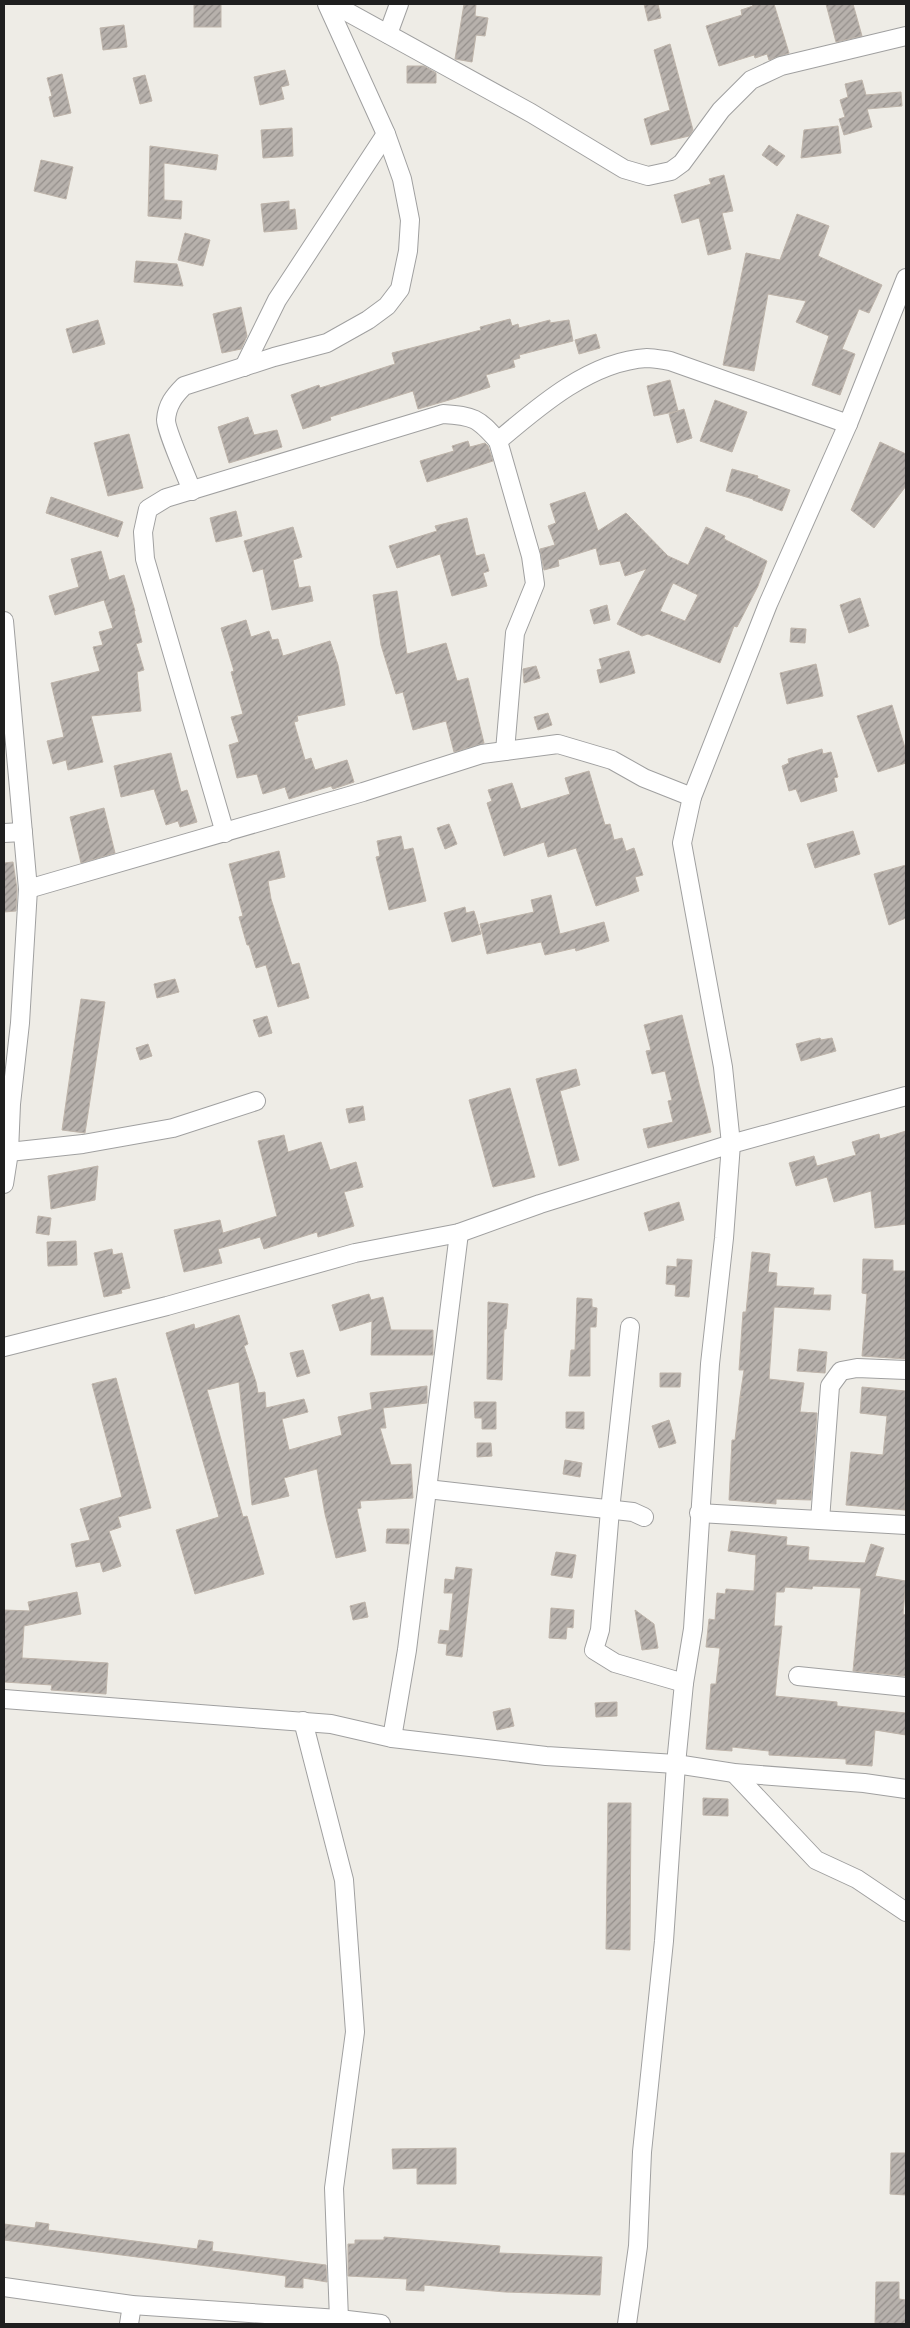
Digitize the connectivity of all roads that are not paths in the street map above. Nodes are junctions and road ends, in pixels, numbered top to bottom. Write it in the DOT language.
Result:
graph roads {
  1 [pos="327,4"];
  2 [pos="333,4"];
  3 [pos="399,4"];
  4 [pos="388,34"];
  5 [pos="906,36"];
  6 [pos="386,134"];
  7 [pos="906,278"];
  8 [pos="244,367"];
  9 [pos="848,424"];
  10 [pos="498,441"];
  11 [pos="192,491"];
  12 [pos="4,621"];
  13 [pos="505,751"];
  14 [pos="692,797"];
  15 [pos="23,832"];
  16 [pos="4,833"];
  17 [pos="225,833"];
  18 [pos="28,889"];
  19 [pos="906,1096"];
  20 [pos="256,1101"];
  21 [pos="731,1144"];
  22 [pos="9,1152"];
  23 [pos="4,1184"];
  24 [pos="459,1233"];
  25 [pos="630,1327"];
  26 [pos="4,1347"];
  27 [pos="906,1370"];
  28 [pos="427,1489"];
  29 [pos="610,1510"];
  30 [pos="699,1513"];
  31 [pos="644,1518"];
  32 [pos="820,1520"];
  33 [pos="906,1525"];
  34 [pos="798,1676"];
  35 [pos="684,1683"];
  36 [pos="906,1687"];
  37 [pos="4,1699"];
  38 [pos="303,1721"];
  39 [pos="392,1738"];
  40 [pos="676,1764"];
  41 [pos="734,1773"];
  42 [pos="906,1789"];
  43 [pos="906,1912"];
  44 [pos="4,2287"];
  45 [pos="132,2305"];
  46 [pos="339,2318"];
  47 [pos="129,2324"];
  48 [pos="381,2324"];
  49 [pos="627,2324"];
  1 -- 6 [label="street"];
  2 -- 4 [label="street"];
  3 -- 4 [label="street"];
  4 -- 5 [label="street"];
  6 -- 8 [label="street"];
  6 -- 8 [label="street"];
  7 -- 9 [label="street"];
  8 -- 11 [label="street"];
  9 -- 10 [label="street"];
  9 -- 14 [label="street"];
  10 -- 11 [label="street"];
  10 -- 13 [label="street"];
  11 -- 17 [label="street"];
  12 -- 15 [label="street"];
  13 -- 14 [label="street"];
  13 -- 17 [label="street"];
  14 -- 21 [label="street"];
  15 -- 16 [label="street"];
  15 -- 18 [label="street"];
  17 -- 18 [label="street"];
  18 -- 22 [label="street"];
  19 -- 21 [label="street"];
  20 -- 22 [label="street"];
  21 -- 24 [label="street"];
  21 -- 30 [label="street"];
  22 -- 23 [label="street"];
  24 -- 26 [label="street"];
  24 -- 28 [label="street"];
  25 -- 29 [label="street"];
  27 -- 32 [label="street"];
  28 -- 29 [label="street"];
  28 -- 39 [label="street"];
  29 -- 31 [label="street"];
  29 -- 35 [label="street"];
  30 -- 32 [label="street"];
  30 -- 35 [label="street"];
  32 -- 33 [label="street"];
  34 -- 36 [label="street"];
  35 -- 40 [label="street"];
  37 -- 38 [label="street"];
  38 -- 39 [label="street"];
  38 -- 46 [label="street"];
  39 -- 40 [label="street"];
  40 -- 41 [label="street"];
  40 -- 49 [label="street"];
  41 -- 42 [label="street"];
  41 -- 43 [label="street"];
  44 -- 45 [label="street"];
  45 -- 46 [label="street"];
  45 -- 47 [label="street"];
  46 -- 48 [label="street"];
}
